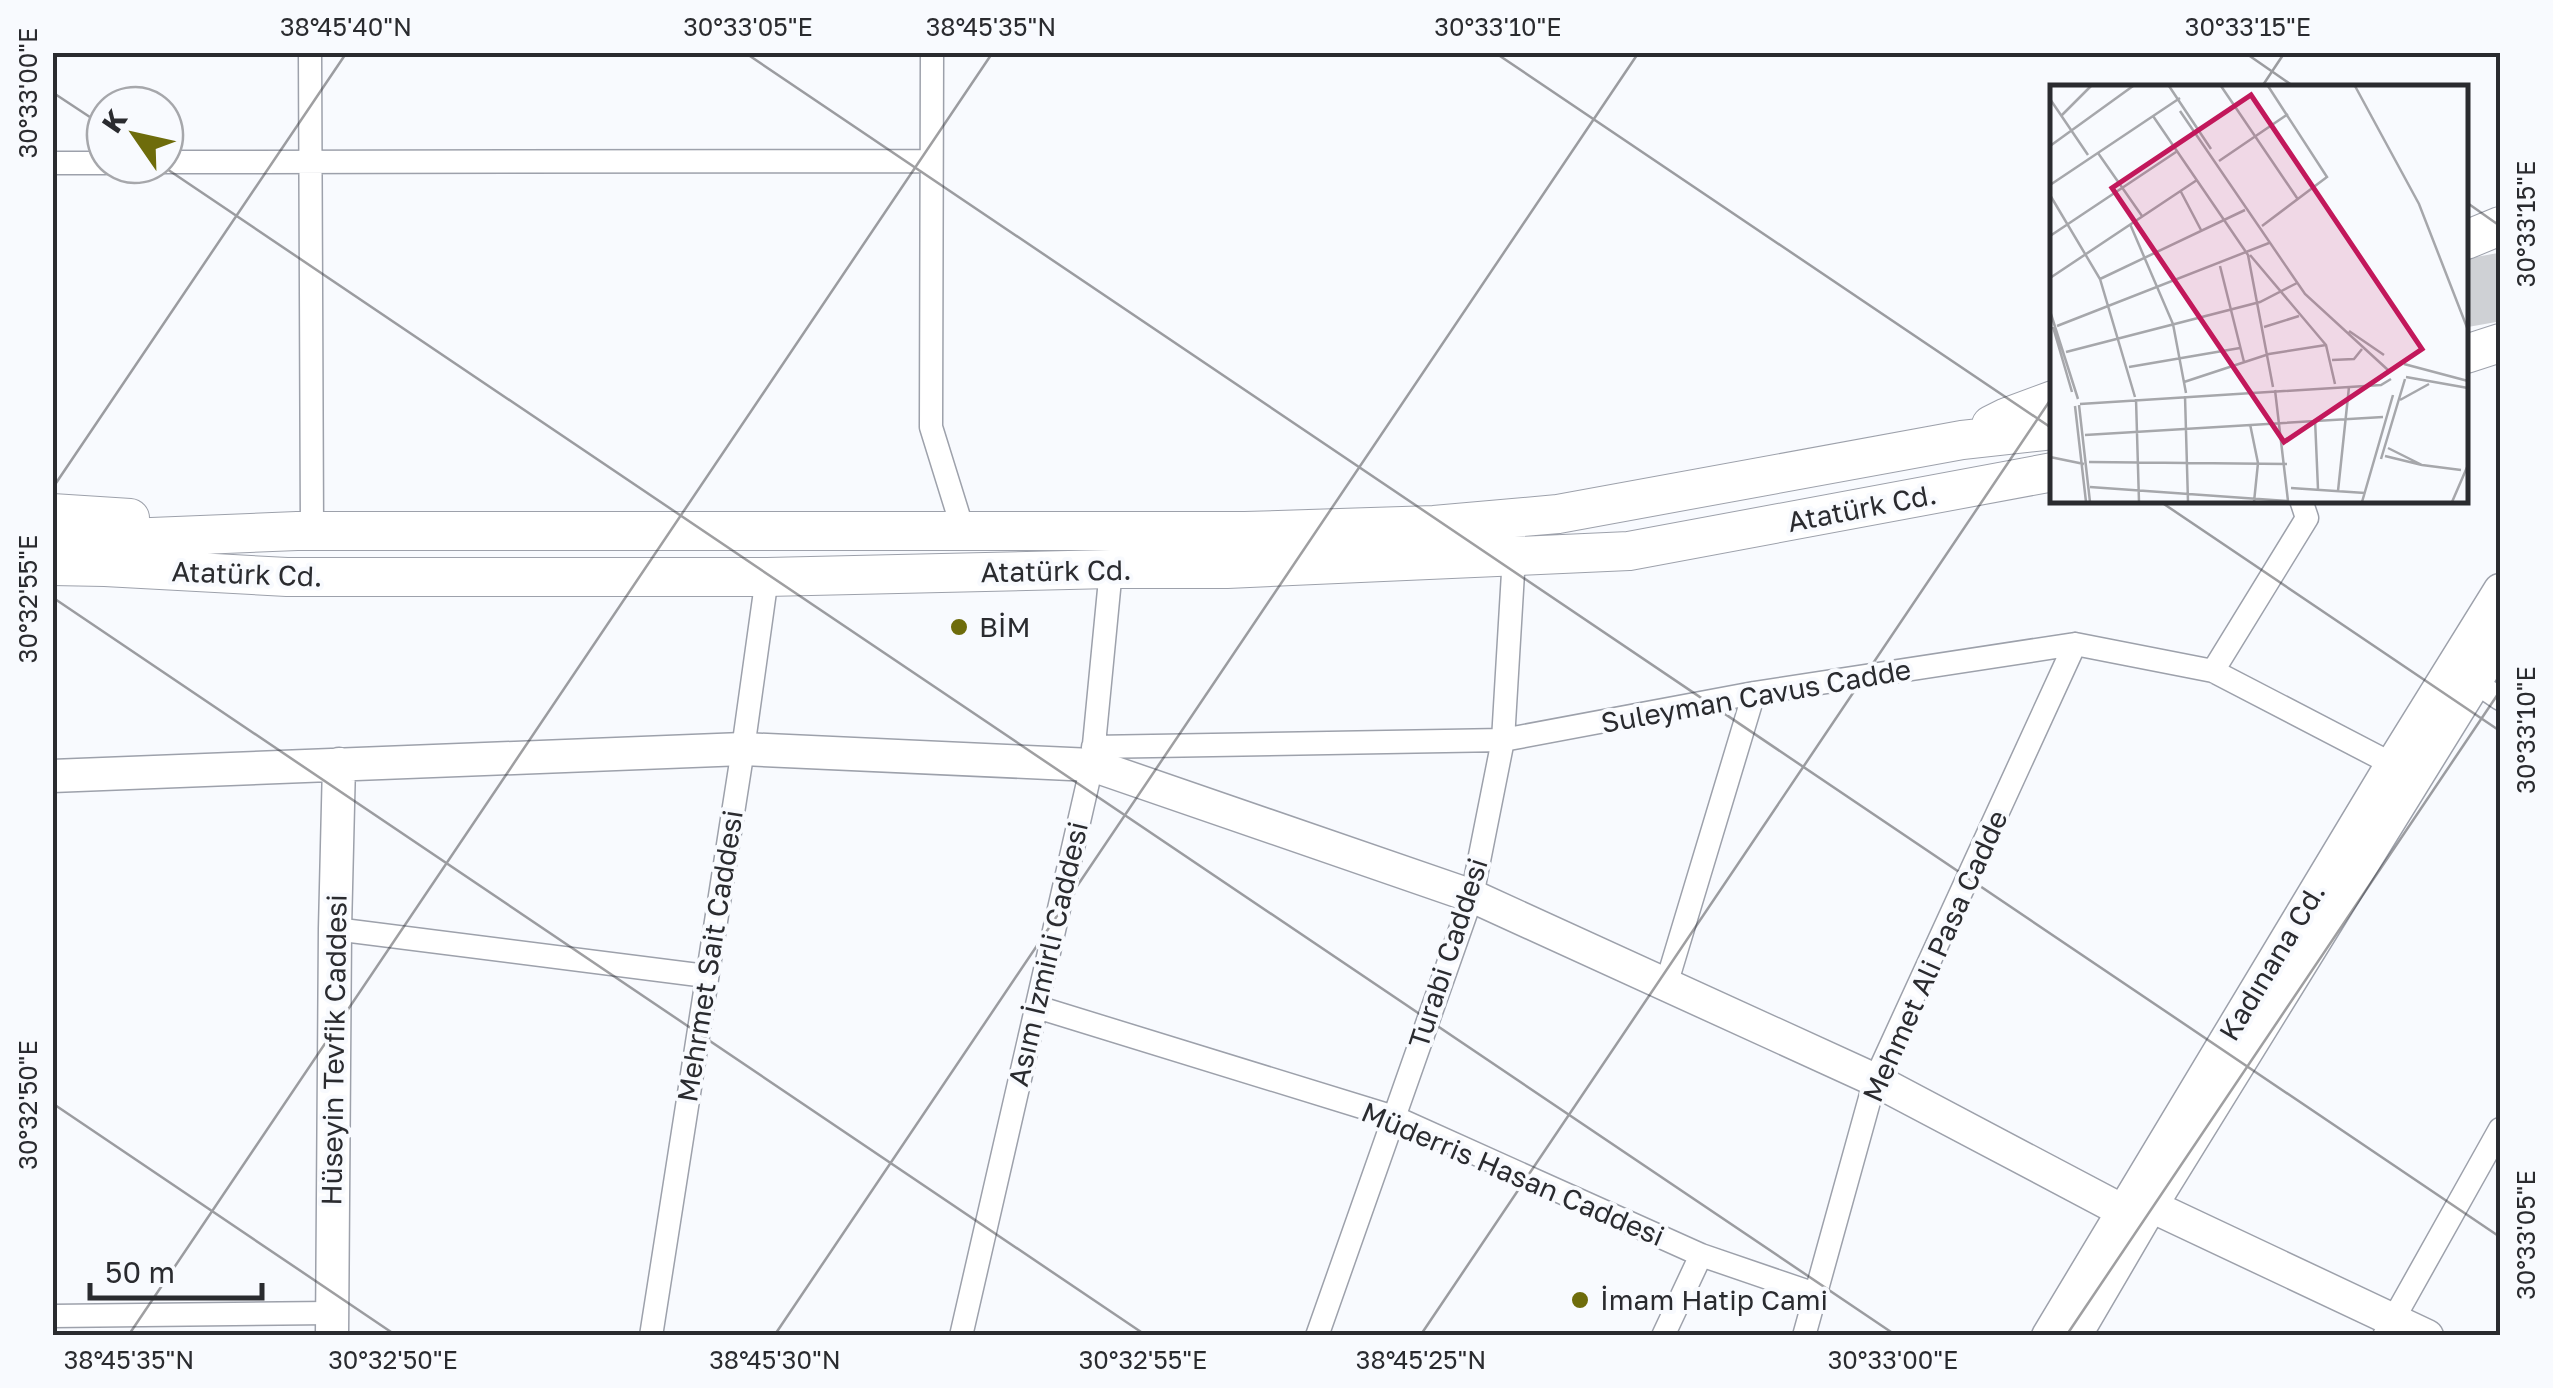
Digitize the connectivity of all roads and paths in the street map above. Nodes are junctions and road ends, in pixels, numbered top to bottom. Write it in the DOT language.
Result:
graph roads {
  1 [pos="310,52"];
  2 [pos="932,52"];
  3 [pos="931,161"];
  4 [pos="85,162"];
  5 [pos="185,162"];
  6 [pos="310,162"];
  7 [pos="52,163"];
  8 [pos="2500,226"];
  9 [pos="2468,239"];
  10 [pos="2500,343"];
  11 [pos="2468,353"];
  12 [pos="2050,401"];
  13 [pos="2050,430"];
  14 [pos="1962,440"];
  15 [pos="2050,458"];
  16 [pos="2050,473"];
  17 [pos="1978,486"];
  18 [pos="2302,502"];
  19 [pos="52,513"];
  20 [pos="304,530"];
  21 [pos="963,530"];
  22 [pos="52,541"];
  23 [pos="1514,556"];
  24 [pos="52,566"];
  25 [pos="1111,569"];
  26 [pos="287,577"];
  27 [pos="767,577"];
  28 [pos="52,581"];
  29 [pos="2500,590"];
  30 [pos="2500,642"];
  31 [pos="2075,644"];
  32 [pos="2213,671"];
  33 [pos="2488,691"];
  34 [pos="1754,693"];
  35 [pos="1503,740"];
  36 [pos="743,749"];
  37 [pos="1093,756"];
  38 [pos="338,764"];
  39 [pos="2392,764"];
  40 [pos="52,776"];
  41 [pos="1472,896"];
  42 [pos="335,930"];
  43 [pos="706,976"];
  44 [pos="1666,985"];
  45 [pos="1036,1007"];
  46 [pos="1874,1080"];
  47 [pos="1394,1117"];
  48 [pos="2500,1130"];
  49 [pos="2136,1208"];
  50 [pos="1701,1255"];
  51 [pos="1815,1294"];
  52 [pos="52,1316"];
  53 [pos="332,1324"];
  54 [pos="2389,1328"];
  55 [pos="651,1336"];
  56 [pos="961,1336"];
  57 [pos="1316,1336"];
  58 [pos="1664,1336"];
  59 [pos="1804,1336"];
  60 [pos="2048,1336"];
  61 [pos="2076,1336"];
  62 [pos="2427,1336"];
  1 -- 6 [label="street"];
  2 -- 3 [label="street"];
  3 -- 6 [label="street"];
  3 -- 21 [label="street"];
  4 -- 7 [label="street"];
  5 -- 6 [label="street"];
  6 -- 20 [label="street"];
  8 -- 9 [label="main road"];
  10 -- 11 [label="main road"];
  12 -- 14 [label="main road, Atatürk Cd."];
  13 -- 14 [label="main road, Atatürk Cd."];
  14 -- 21 [label="main road, Atatürk Cd."];
  15 -- 17 [label="main road"];
  16 -- 17 [label="main road, Atatürk Cd."];
  17 -- 23 [label="main road, Atatürk Cd."];
  18 -- 32 [label="street"];
  19 -- 20 [label="main road"];
  20 -- 21 [label="main road, Atatürk Cd."];
  20 -- 22 [label="main road, Atatürk Cd."];
  23 -- 25 [label="main road, Atatürk Cd."];
  23 -- 35 [label="street, Turabi Caddesi"];
  24 -- 26 [label="main road, Atatürk Cd."];
  25 -- 27 [label="main road, Atatürk Cd."];
  25 -- 37 [label="street, Asım İzmirli Caddesi"];
  26 -- 27 [label="main road, Atatürk Cd."];
  26 -- 28 [label="main road"];
  27 -- 36 [label="street, Mehrmet Sait Caddesi"];
  29 -- 39 [label="street, Kadınana Cd."];
  30 -- 33 [label="street, Kadınana Cd."];
  31 -- 32 [label="street, Suleyman Cavus Cadde"];
  31 -- 34 [label="street, Suleyman Cavus Cadde"];
  31 -- 46 [label="street, Mehmet Ali Pasa Cadde"];
  32 -- 39 [label="street, Suleyman Cavus Cadde"];
  33 -- 49 [label="street, Kadınana Cd."];
  34 -- 35 [label="street, Suleyman Cavus Cadde"];
  34 -- 44 [label="street"];
  35 -- 37 [label="street, Suleyman Cavus Cadde"];
  35 -- 41 [label="street, Turabi Caddesi"];
  36 -- 37 [label="street"];
  36 -- 38 [label="street"];
  36 -- 43 [label="street, Mehrmet Sait Caddesi"];
  37 -- 41 [label="street"];
  37 -- 45 [label="street, Asım İzmirli Caddesi"];
  38 -- 40 [label="street"];
  38 -- 42 [label="street, Hüseyin Tevfik Caddesi"];
  39 -- 49 [label="street, Kadınana Cd."];
  41 -- 44 [label="street"];
  41 -- 47 [label="street, Turabi Caddesi"];
  42 -- 43 [label="street"];
  42 -- 53 [label="street, Hüseyin Tevfik Caddesi"];
  43 -- 55 [label="street, Mehrmet Sait Caddesi"];
  44 -- 46 [label="street"];
  45 -- 47 [label="street, Müderris Hasan Caddesi"];
  45 -- 56 [label="street, Asım İzmirli Caddesi"];
  46 -- 49 [label="street"];
  46 -- 51 [label="street, Mehmet Ali Pasa Cadde"];
  47 -- 50 [label="street, Müderris Hasan Caddesi"];
  47 -- 57 [label="street, Turabi Caddesi"];
  48 -- 54 [label="street"];
  49 -- 54 [label="street"];
  49 -- 60 [label="street, Kadınana Cd."];
  49 -- 61 [label="street, Kadınana Cd."];
  50 -- 51 [label="street, Müderris Hasan Caddesi"];
  50 -- 58 [label="street"];
  51 -- 59 [label="street, Mehmet Ali Pasa Cadde"];
  52 -- 53 [label="street"];
  54 -- 62 [label="street"];
}
